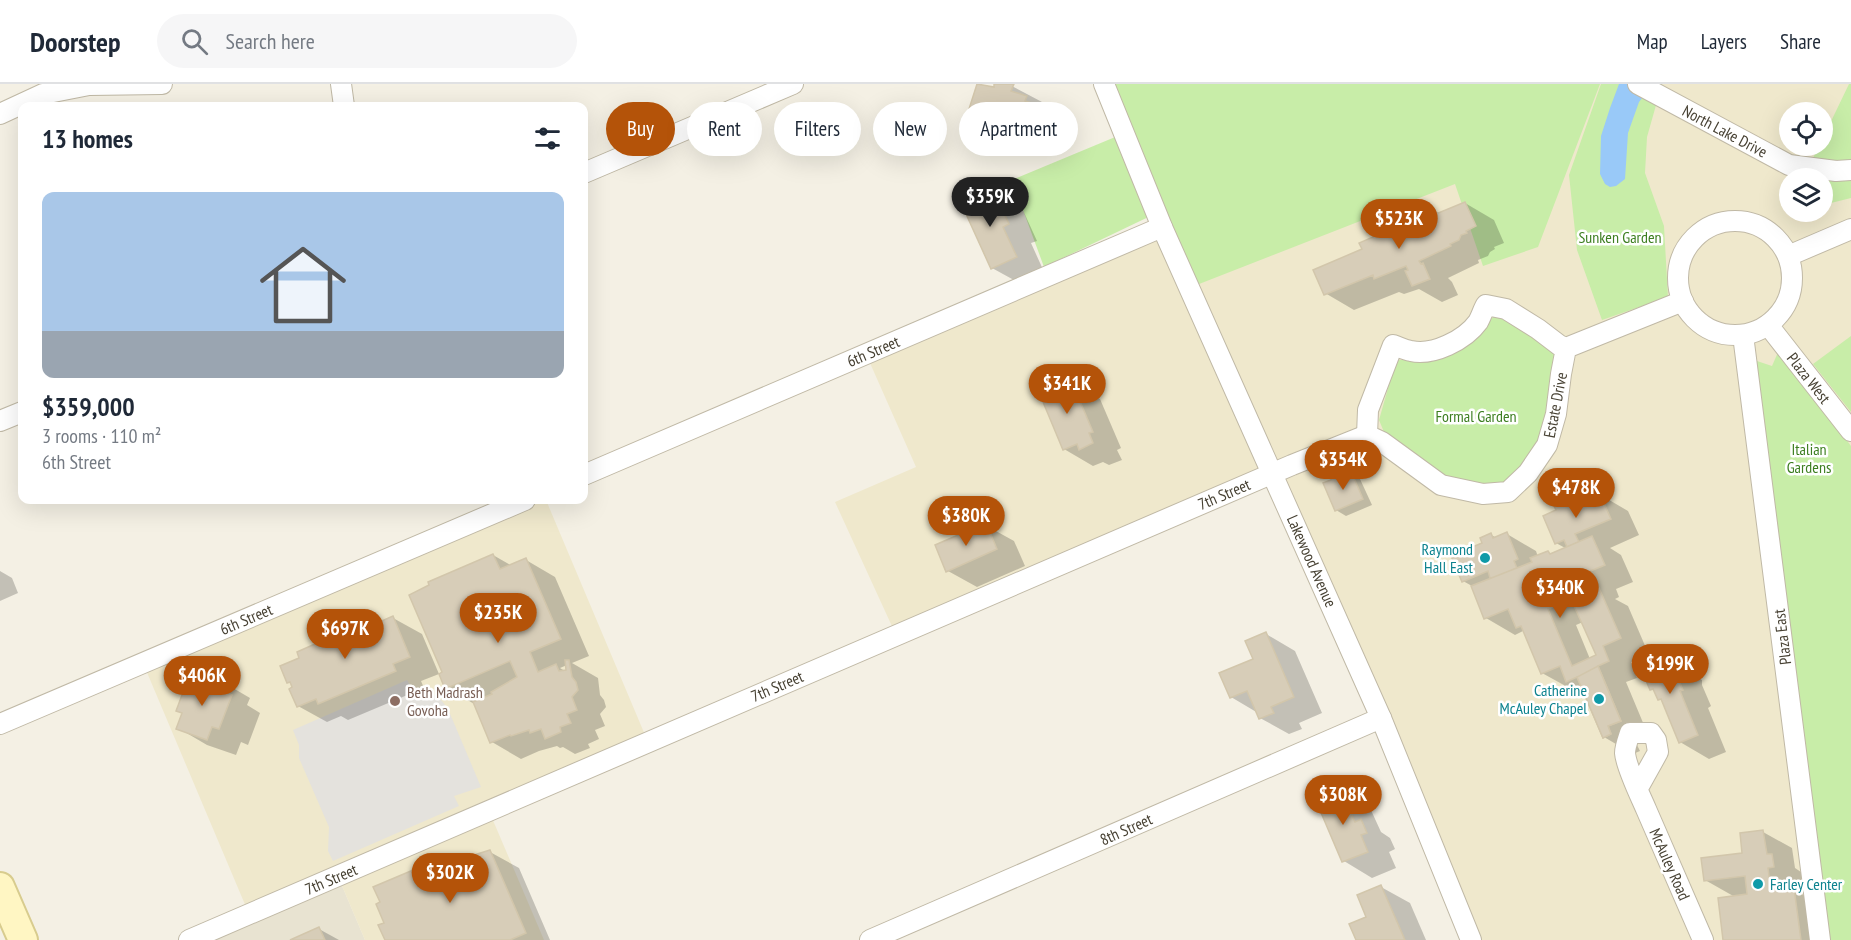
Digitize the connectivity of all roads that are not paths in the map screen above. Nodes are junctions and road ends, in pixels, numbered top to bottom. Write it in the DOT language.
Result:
graph roads {
  1 [pos="162,84"];
  2 [pos="341,84"];
  3 [pos="793,84"];
  4 [pos="1104,84"];
  5 [pos="1638,84"];
  6 [pos="26,102"];
  7 [pos="343,102"];
  8 [pos="1851,170"];
  9 [pos="588,171"];
  10 [pos="1162,227"];
  11 [pos="1851,229"];
  12 [pos="1788,256"];
  13 [pos="1683,301"];
  14 [pos="1768,325"];
  15 [pos="1743,335"];
  16 [pos="1566,348"];
  17 [pos="18,414"];
  18 [pos="0,421"];
  19 [pos="1851,431"];
  20 [pos="1367,435"];
  21 [pos="588,473"];
  22 [pos="1273,473"];
  23 [pos="516,504"];
  24 [pos="1381,718"];
  25 [pos="0,724"];
  26 [pos="1638,788"];
  27 [pos="0,887"];
  28 [pos="23,940"];
  29 [pos="189,940"];
  30 [pos="870,940"];
  31 [pos="1471,940"];
  32 [pos="1703,940"];
  33 [pos="1820,940"];
  1 -- 6 [label="street"];
  2 -- 7 [label="street"];
  3 -- 9 [label="street"];
  4 -- 10 [label="street, Lakewood Avenue"];
  5 -- 8 [label="street, North Lake Drive"];
  10 -- 21 [label="street, 6th Street"];
  10 -- 22 [label="street, Lakewood Avenue"];
  11 -- 12 [label="street"];
  12 -- 13 [label="street"];
  12 -- 14 [label="street"];
  13 -- 15 [label="street"];
  13 -- 16 [label="street, Estate Drive"];
  14 -- 15 [label="street"];
  14 -- 19 [label="street, Plaza West"];
  15 -- 33 [label="street, Plaza East"];
  16 -- 20 [label="street, Estate Drive"];
  16 -- 20 [label="street, Estate Drive"];
  17 -- 18 [label="street"];
  20 -- 22 [label="street, 7th Street"];
  22 -- 24 [label="street, Lakewood Avenue"];
  22 -- 29 [label="street, 7th Street"];
  23 -- 25 [label="street, 6th Street"];
  24 -- 30 [label="street, 8th Street"];
  24 -- 31 [label="street, Lakewood Avenue"];
  26 -- 32 [label="street, McAuley Road"];
  27 -- 28 [label="street"];
}
